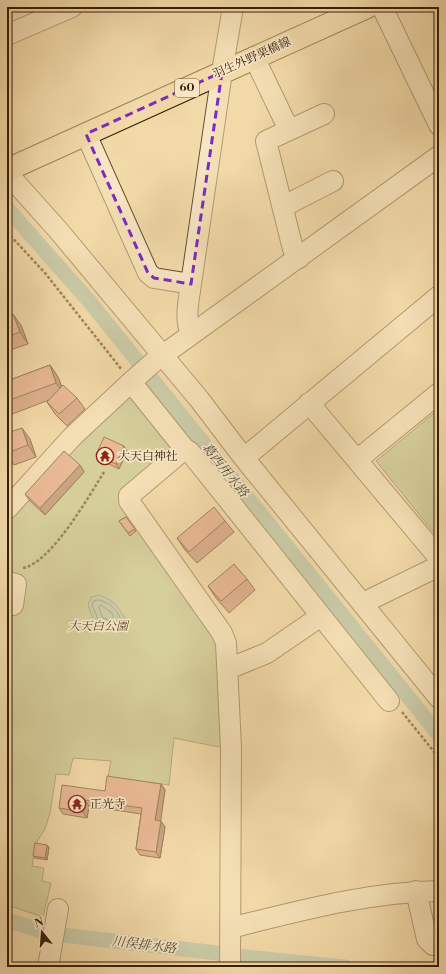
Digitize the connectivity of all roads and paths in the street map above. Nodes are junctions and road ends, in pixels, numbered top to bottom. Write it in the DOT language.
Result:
graph roads {
  1 [pos="72,7"];
  2 [pos="233,7"];
  3 [pos="367,7"];
  4 [pos="382,7"];
  5 [pos="32,14"];
  6 [pos="7,35"];
  7 [pos="254,58"];
  8 [pos="222,72"];
  9 [pos="324,114"];
  10 [pos="439,126"];
  11 [pos="289,130"];
  12 [pos="86,134"];
  13 [pos="439,156"];
  14 [pos="7,170"];
  15 [pos="7,173"];
  16 [pos="333,181"];
  17 [pos="282,205"];
  18 [pos="8,232"];
  19 [pos="299,258"];
  20 [pos="191,284"];
  21 [pos="439,296"];
  22 [pos="191,334"];
  23 [pos="159,358"];
  24 [pos="130,377"];
  25 [pos="439,393"];
  26 [pos="309,403"];
  27 [pos="184,448"];
  28 [pos="244,458"];
  29 [pos="357,460"];
  30 [pos="104,472"];
  31 [pos="7,509"];
  32 [pos="439,558"];
  33 [pos="439,566"];
  34 [pos="22,569"];
  35 [pos="7,582"];
  36 [pos="363,603"];
  37 [pos="13,605"];
  38 [pos="321,616"];
  39 [pos="228,669"];
  40 [pos="439,698"];
  41 [pos="389,701"];
  42 [pos="439,758"];
  43 [pos="416,891"];
  44 [pos="439,891"];
  45 [pos="58,909"];
  46 [pos="230,928"];
  47 [pos="439,944"];
  48 [pos="48,967"];
  49 [pos="230,967"];
  1 -- 5 [label="street"];
  2 -- 8 [label="street"];
  3 -- 7 [label="main road, 羽生外野栗橋線 / 60"];
  4 -- 10 [label="street"];
  5 -- 6 [label="street"];
  7 -- 8 [label="main road, 羽生外野栗橋線 / 60"];
  7 -- 11 [label="street"];
  8 -- 12 [label="main road, 羽生外野栗橋線 / 60"];
  8 -- 20 [label="street"];
  9 -- 11 [label="street"];
  11 -- 17 [label="street"];
  12 -- 14 [label="main road, 羽生外野栗橋線 / 60"];
  12 -- 20 [label="street"];
  13 -- 19 [label="street"];
  15 -- 23 [label="street"];
  16 -- 17 [label="street"];
  17 -- 19 [label="street"];
  18 -- 24 [label="path"];
  19 -- 22 [label="street"];
  20 -- 22 [label="street"];
  21 -- 26 [label="street"];
  22 -- 23 [label="street"];
  23 -- 24 [label="street"];
  23 -- 28 [label="street"];
  24 -- 27 [label="street"];
  24 -- 31 [label="street"];
  25 -- 29 [label="street"];
  26 -- 28 [label="street"];
  26 -- 29 [label="street"];
  27 -- 38 [label="street"];
  27 -- 39 [label="street"];
  28 -- 36 [label="street"];
  29 -- 32 [label="street"];
  30 -- 34 [label="path"];
  33 -- 36 [label="street"];
  35 -- 37 [label="street"];
  36 -- 40 [label="street"];
  38 -- 39 [label="street"];
  38 -- 41 [label="street"];
  39 -- 46 [label="street"];
  41 -- 42 [label="path"];
  43 -- 44 [label="street"];
  43 -- 46 [label="street"];
  43 -- 47 [label="street"];
  45 -- 48 [label="street"];
  46 -- 49 [label="street"];
}
